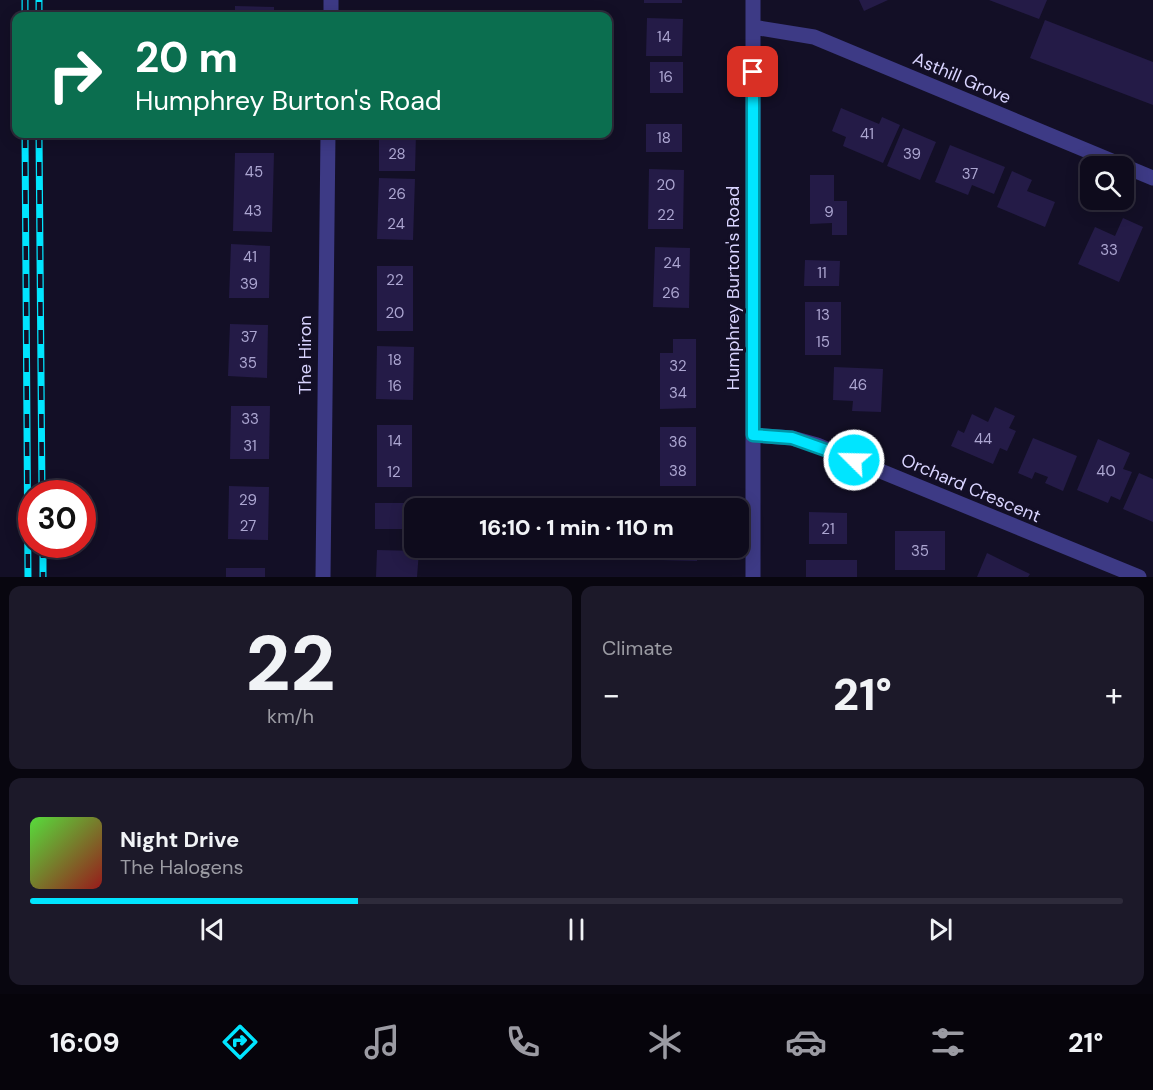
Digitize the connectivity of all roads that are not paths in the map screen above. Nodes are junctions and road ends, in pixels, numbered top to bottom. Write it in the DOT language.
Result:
graph roads {
  1 [pos="753,0"];
  2 [pos="753,27"];
  3 [pos="328,138"];
  4 [pos="1153,178"];
  5 [pos="753,435"];
  6 [pos="323,577"];
  7 [pos="753,577"];
  8 [pos="1139,577"];
  1 -- 2 [label="street, Humphrey Burton's Road"];
  2 -- 4 [label="street, Asthill Grove"];
  2 -- 5 [label="street, Humphrey Burton's Road"];
  3 -- 6 [label="street, The Hiron"];
  5 -- 7 [label="street, Humphrey Burton's Road"];
  5 -- 8 [label="street, Orchard Crescent"];
}
